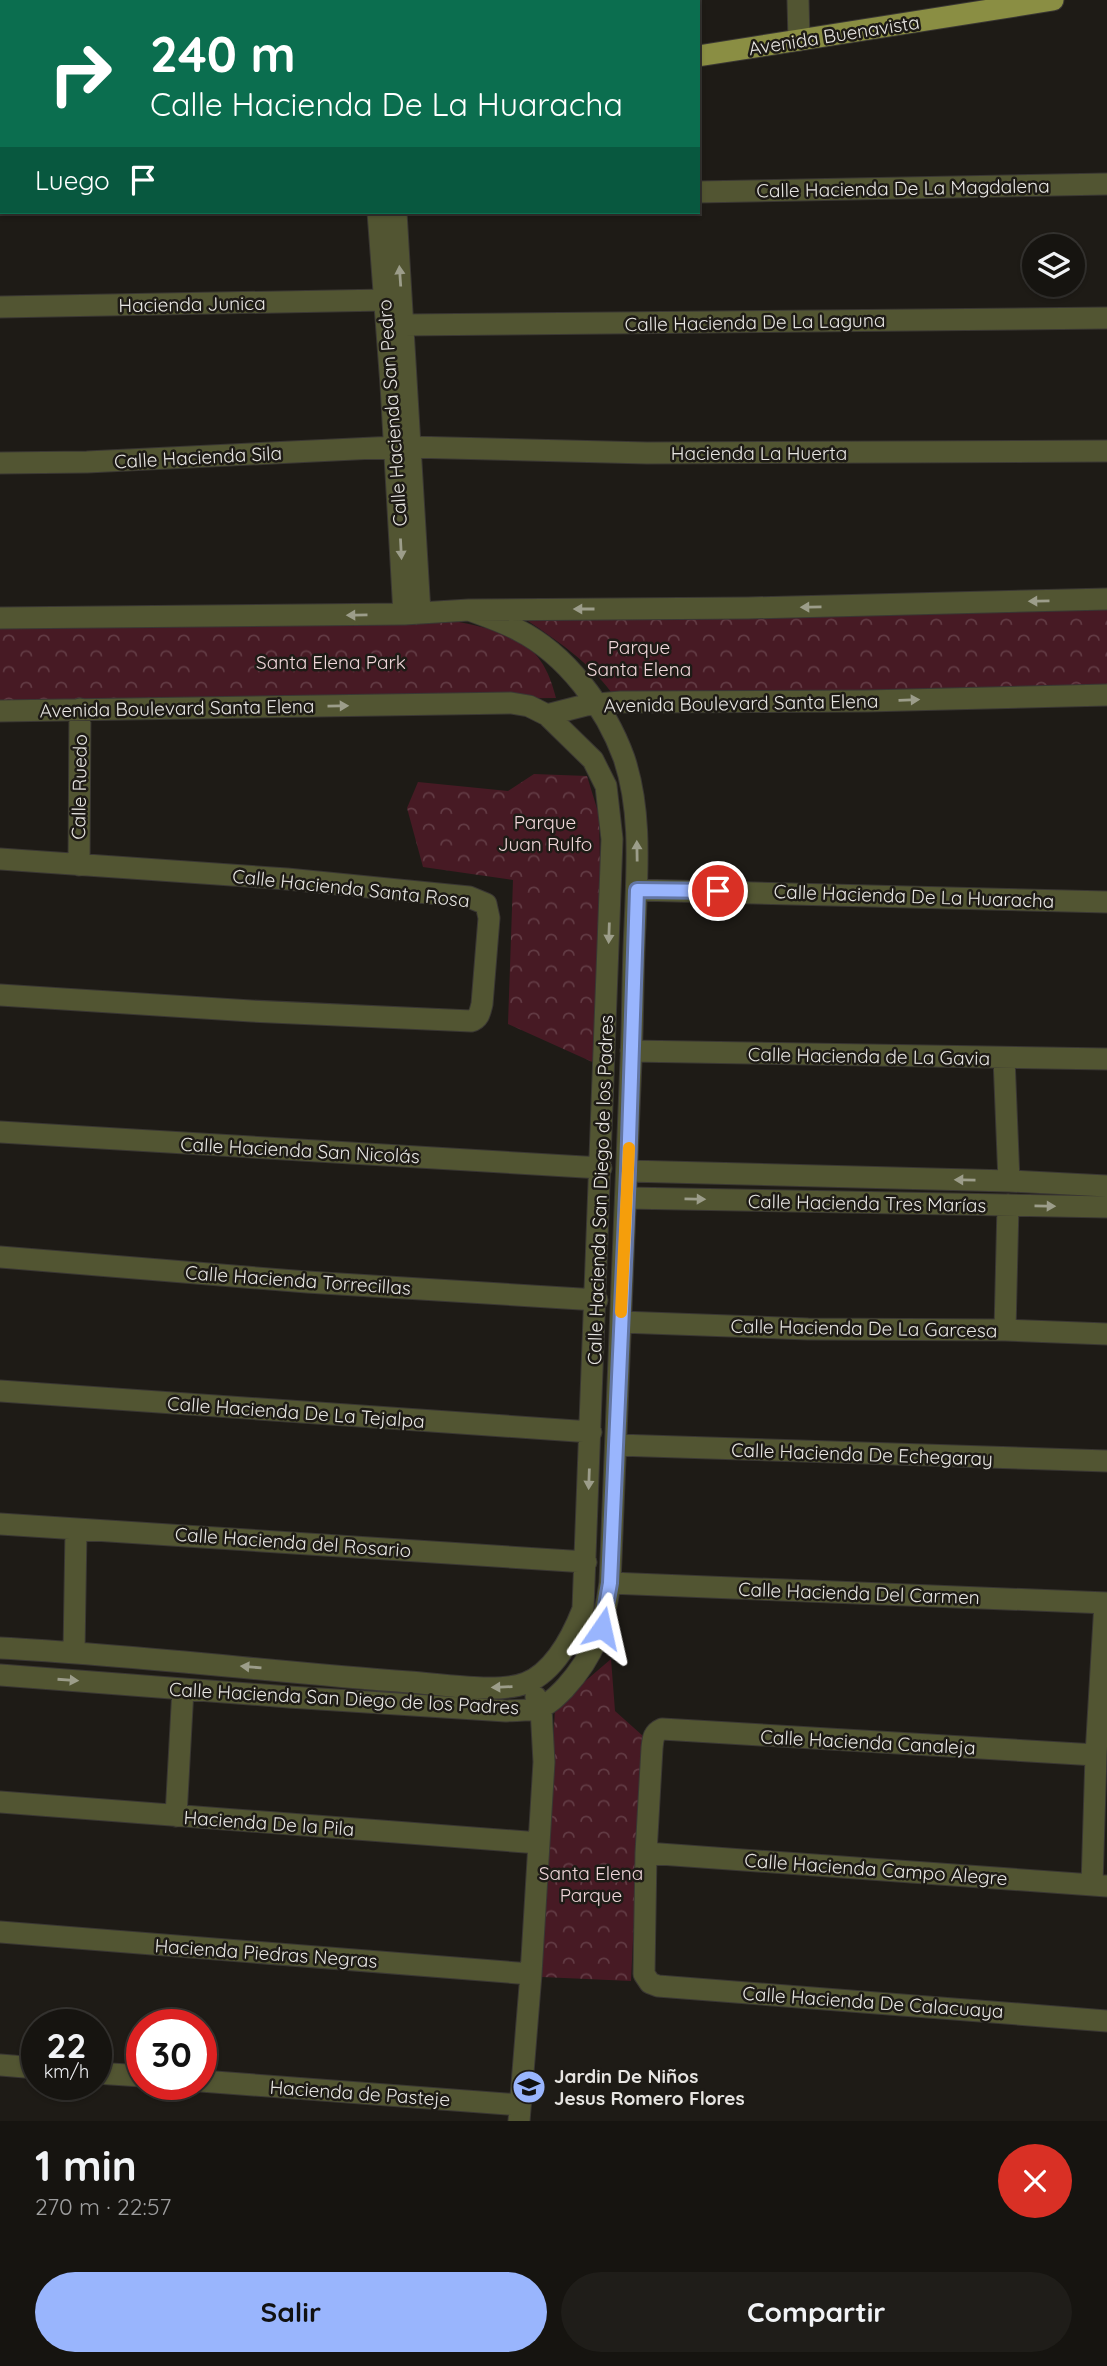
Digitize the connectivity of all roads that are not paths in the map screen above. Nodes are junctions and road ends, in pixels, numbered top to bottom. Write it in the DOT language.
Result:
graph roads {
  1 [pos="798,0"];
  2 [pos="1053,0"];
  3 [pos="799,40"];
  4 [pos="700,57"];
  5 [pos="1107,184"];
  6 [pos="700,192"];
  7 [pos="378,214"];
  8 [pos="396,214"];
  9 [pos="385,300"];
  10 [pos="0,307"];
  11 [pos="1107,318"];
  12 [pos="403,325"];
  13 [pos="399,385"];
  14 [pos="403,447"];
  15 [pos="1107,451"];
  16 [pos="0,463"];
  17 [pos="1107,599"];
  18 [pos="469,610"];
  19 [pos="412,614"];
  20 [pos="0,618"];
  21 [pos="1107,695"];
  22 [pos="596,705"];
  23 [pos="80,709"];
  24 [pos="0,710"];
  25 [pos="547,715"];
  26 [pos="0,859"];
  27 [pos="79,865"];
  28 [pos="637,890"];
  29 [pos="1107,902"];
  30 [pos="633,985"];
  31 [pos="607,986"];
  32 [pos="0,995"];
  33 [pos="631,1051"];
  34 [pos="1004,1058"];
  35 [pos="1107,1059"];
  36 [pos="0,1132"];
  37 [pos="601,1168"];
  38 [pos="628,1171"];
  39 [pos="884,1178"];
  40 [pos="1009,1181"];
  41 [pos="1104,1197"];
  42 [pos="626,1198"];
  43 [pos="885,1203"];
  44 [pos="1008,1205"];
  45 [pos="0,1257"];
  46 [pos="597,1300"];
  47 [pos="621,1322"];
  48 [pos="1004,1330"];
  49 [pos="1107,1334"];
  50 [pos="593,1387"];
  51 [pos="617,1388"];
  52 [pos="0,1391"];
  53 [pos="591,1432"];
  54 [pos="617,1445"];
  55 [pos="1107,1461"];
  56 [pos="0,1524"];
  57 [pos="76,1530"];
  58 [pos="586,1562"];
  59 [pos="610,1583"];
  60 [pos="1106,1603"];
  61 [pos="0,1648"];
  62 [pos="74,1652"];
  63 [pos="288,1671"];
  64 [pos="0,1675"];
  65 [pos="529,1682"];
  66 [pos="183,1689"];
  67 [pos="289,1697"];
  68 [pos="541,1707"];
  69 [pos="1096,1755"];
  70 [pos="0,1802"];
  71 [pos="176,1815"];
  72 [pos="539,1843"];
  73 [pos="646,1853"];
  74 [pos="1100,1885"];
  75 [pos="0,1932"];
  76 [pos="531,1974"];
  77 [pos="1107,2021"];
  78 [pos="0,2065"];
  79 [pos="21,2067"];
  80 [pos="217,2083"];
  81 [pos="519,2113"];
  1 -- 3 [label="street"];
  2 -- 3 [label="main road, Avenida Buenavista"];
  3 -- 4 [label="main road, Avenida Buenavista"];
  5 -- 6 [label="street, Calle Hacienda De La Magdalena"];
  7 -- 9 [label="street, Calle Hacienda San Pedro"];
  12 -- 8 [label="street, Calle Hacienda San Pedro, one-way"];
  9 -- 10 [label="street, Hacienda Junica"];
  9 -- 13 [label="street, Calle Hacienda San Pedro"];
  11 -- 12 [label="street, Calle Hacienda De La Laguna"];
  12 -- 13 [label="street, Calle Hacienda San Pedro"];
  13 -- 14 [label="street, Calle Hacienda San Pedro"];
  14 -- 15 [label="street, Hacienda La Huerta"];
  14 -- 16 [label="street, Calle Hacienda Sila"];
  14 -- 19 [label="street, Calle Hacienda San Pedro"];
  17 -- 18 [label="street, one-way"];
  18 -- 19 [label="street"];
  18 -- 22 [label="street, Calle Hacienda San Diego de los Padres"];
  19 -- 20 [label="street, one-way"];
  22 -- 21 [label="street, Avenida Boulevard Santa Elena, one-way"];
  22 -- 25 [label="street, Avenida Boulevard Santa Elena"];
  28 -- 22 [label="street, Calle Hacienda San Diego de los Padres, one-way"];
  23 -- 24 [label="street, Avenida Boulevard Santa Elena"];
  23 -- 25 [label="street, Avenida Boulevard Santa Elena, one-way"];
  23 -- 27 [label="street, Calle Ruedo"];
  25 -- 31 [label="street, Calle Hacienda San Diego de los Padres, one-way"];
  26 -- 27 [label="street, Calle Hacienda Santa Rosa"];
  27 -- 32 [label="street, Calle Hacienda Santa Rosa"];
  28 -- 29 [label="street, Calle Hacienda De La Huaracha"];
  28 -- 30 [label="street, Calle Hacienda San Diego de los Padres"];
  30 -- 31 [label="street"];
  30 -- 33 [label="street, Calle Hacienda San Diego de los Padres"];
  31 -- 37 [label="street, Calle Hacienda San Diego de los Padres"];
  33 -- 34 [label="street, Calle Hacienda de La Gavia"];
  33 -- 38 [label="street, Calle Hacienda San Diego de los Padres"];
  34 -- 35 [label="street, Calle Hacienda de La Gavia"];
  34 -- 40 [label="street"];
  36 -- 37 [label="street, Calle Hacienda San Nicolás"];
  37 -- 46 [label="street, Calle Hacienda San Diego de los Padres"];
  38 -- 39 [label="street, Calle Hacienda Tres Marías"];
  38 -- 42 [label="street, Calle Hacienda San Diego de los Padres"];
  40 -- 39 [label="street, Calle Hacienda Tres Marías, one-way"];
  39 -- 43 [label="street"];
  40 -- 41 [label="street, Calle Hacienda Tres Marías"];
  44 -- 41 [label="street, Calle Hacienda Tres Marías, one-way"];
  42 -- 43 [label="street, Calle Hacienda Tres Marías, one-way"];
  42 -- 47 [label="street, Calle Hacienda San Diego de los Padres"];
  43 -- 44 [label="street, Calle Hacienda Tres Marías"];
  44 -- 48 [label="street"];
  45 -- 46 [label="street, Calle Hacienda Torrecillas"];
  46 -- 50 [label="street, Calle Hacienda San Diego de los Padres"];
  47 -- 48 [label="street, Calle Hacienda De La Garcesa"];
  47 -- 51 [label="street, Calle Hacienda San Diego de los Padres"];
  48 -- 49 [label="street, Calle Hacienda De La Garcesa"];
  50 -- 51 [label="street"];
  50 -- 53 [label="street, Calle Hacienda San Diego de los Padres"];
  51 -- 54 [label="street, Calle Hacienda San Diego de los Padres"];
  52 -- 53 [label="street, Calle Hacienda De La Tejalpa"];
  53 -- 58 [label="street, Calle Hacienda San Diego de los Padres, one-way"];
  54 -- 55 [label="street, Calle Hacienda De Echegaray"];
  54 -- 59 [label="street, Calle Hacienda San Diego de los Padres"];
  56 -- 57 [label="street, Calle Hacienda del Rosario"];
  57 -- 58 [label="street, Calle Hacienda del Rosario"];
  57 -- 62 [label="street"];
  58 -- 65 [label="street, Calle Hacienda San Diego de los Padres"];
  59 -- 60 [label="street, Calle Hacienda Del Carmen"];
  59 -- 68 [label="street, Calle Hacienda San Diego de los Padres"];
  60 -- 69 [label="street"];
  61 -- 62 [label="street, Calle Hacienda San Diego de los Padres"];
  63 -- 62 [label="street, Calle Hacienda San Diego de los Padres, one-way"];
  65 -- 63 [label="street, Calle Hacienda San Diego de los Padres, one-way"];
  63 -- 67 [label="street"];
  64 -- 66 [label="street, Calle Hacienda San Diego de los Padres, one-way"];
  65 -- 68 [label="street"];
  66 -- 67 [label="street, Calle Hacienda San Diego de los Padres"];
  66 -- 71 [label="street"];
  67 -- 68 [label="street, Calle Hacienda San Diego de los Padres"];
  68 -- 72 [label="street"];
  69 -- 73 [label="street, Calle Hacienda Canaleja"];
  69 -- 74 [label="street"];
  70 -- 71 [label="street, Hacienda De la Pila"];
  71 -- 72 [label="street, Hacienda De la Pila"];
  72 -- 76 [label="street"];
  73 -- 74 [label="street, Calle Hacienda Campo Alegre"];
  73 -- 77 [label="street, Calle Hacienda De Calacuaya"];
  75 -- 76 [label="street, Hacienda Piedras Negras"];
  76 -- 81 [label="street"];
  78 -- 79 [label="street"];
  80 -- 81 [label="street, Hacienda de Pasteje"];
}
